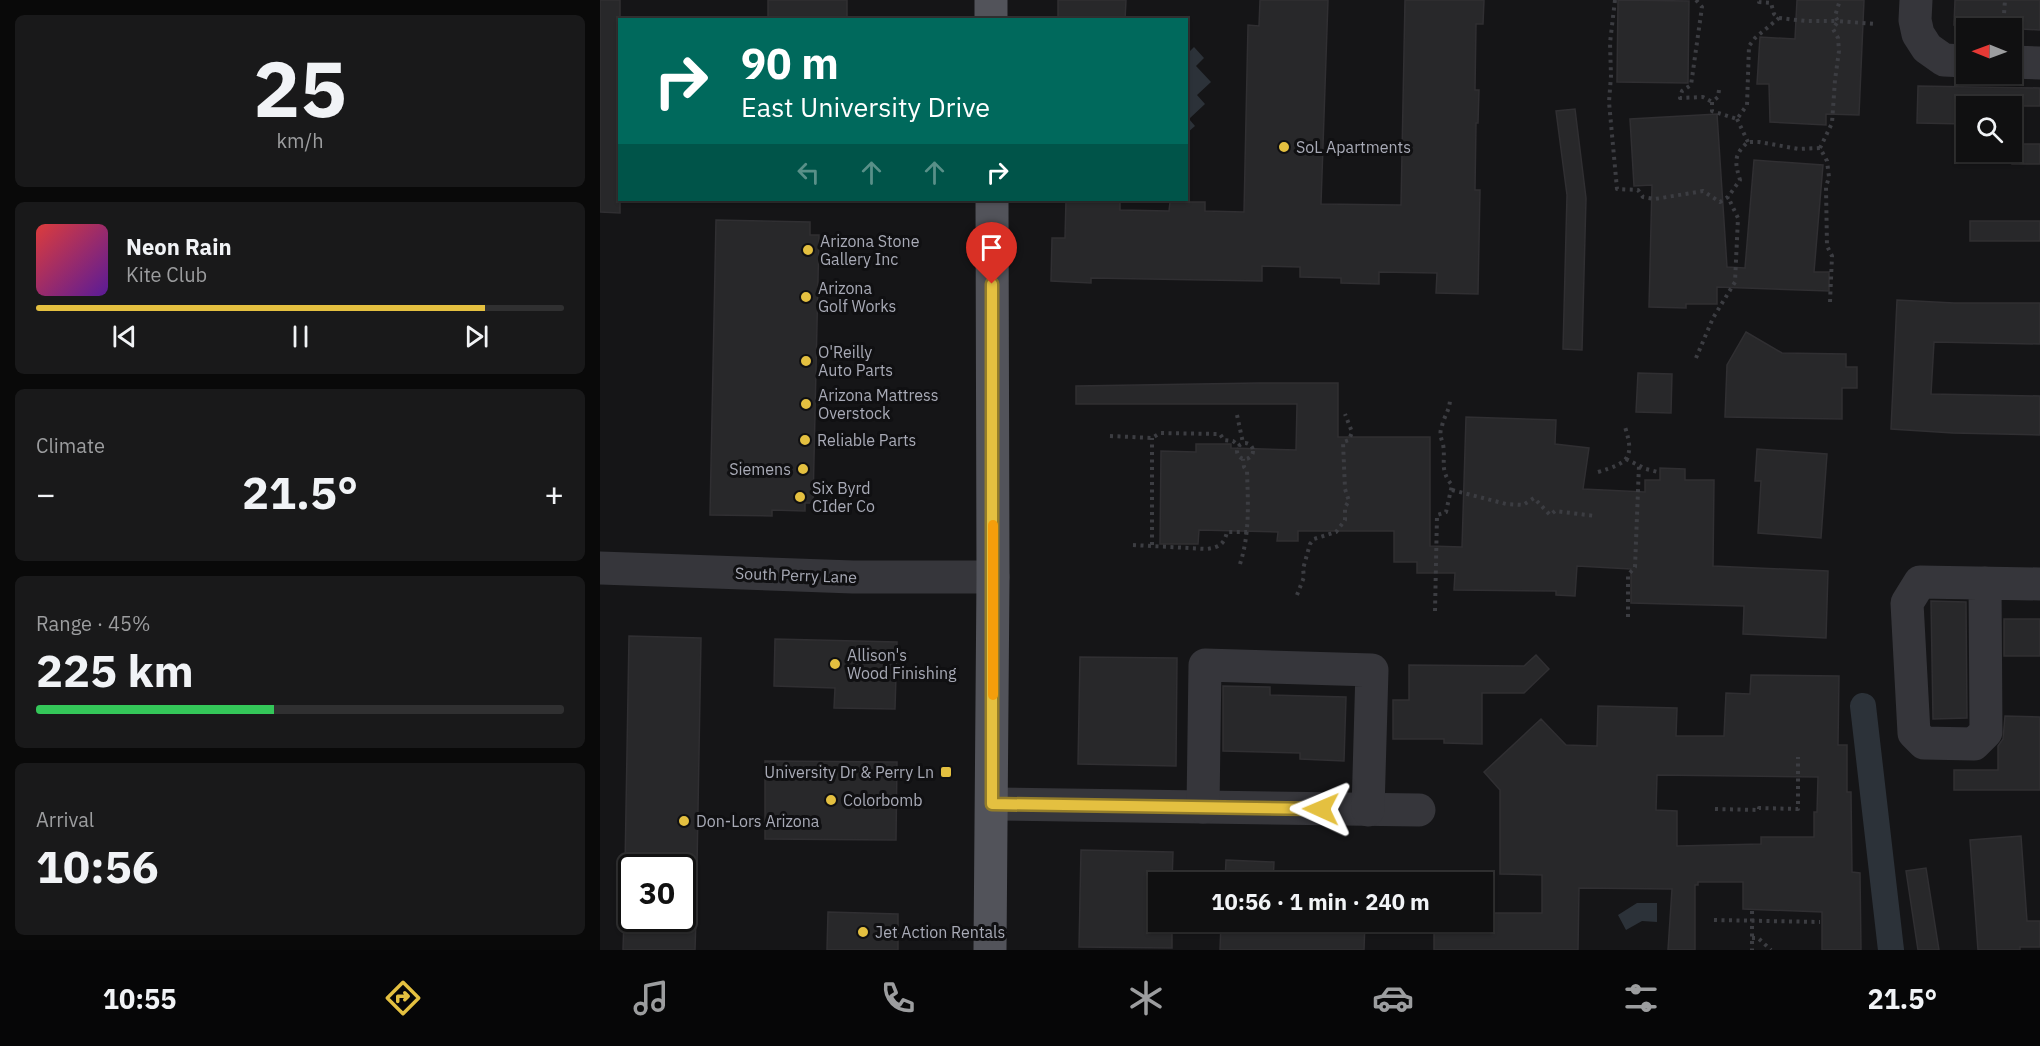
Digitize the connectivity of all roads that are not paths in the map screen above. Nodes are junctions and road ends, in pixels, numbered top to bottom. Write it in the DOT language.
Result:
graph roads {
  1 [pos="991,0"];
  2 [pos="1916,0"];
  3 [pos="991,18"];
  4 [pos="1956,61"];
  5 [pos="2022,63"];
  6 [pos="2040,63"];
  7 [pos="992,201"];
  8 [pos="600,568"];
  9 [pos="993,578"];
  10 [pos="1985,583"];
  11 [pos="2040,584"];
  12 [pos="992,804"];
  13 [pos="1203,807"];
  14 [pos="1368,810"];
  15 [pos="1419,810"];
  16 [pos="990,950"];
  1 -- 3 [label="main road"];
  2 -- 4 [label="street"];
  5 -- 6 [label="street"];
  7 -- 9 [label="main road"];
  8 -- 9 [label="street, South Perry Lane"];
  9 -- 12 [label="main road"];
  10 -- 10 [label="street"];
  10 -- 11 [label="street"];
  12 -- 13 [label="street"];
  12 -- 16 [label="main road"];
  13 -- 14 [label="street"];
  13 -- 14 [label="street"];
  14 -- 15 [label="street"];
}
